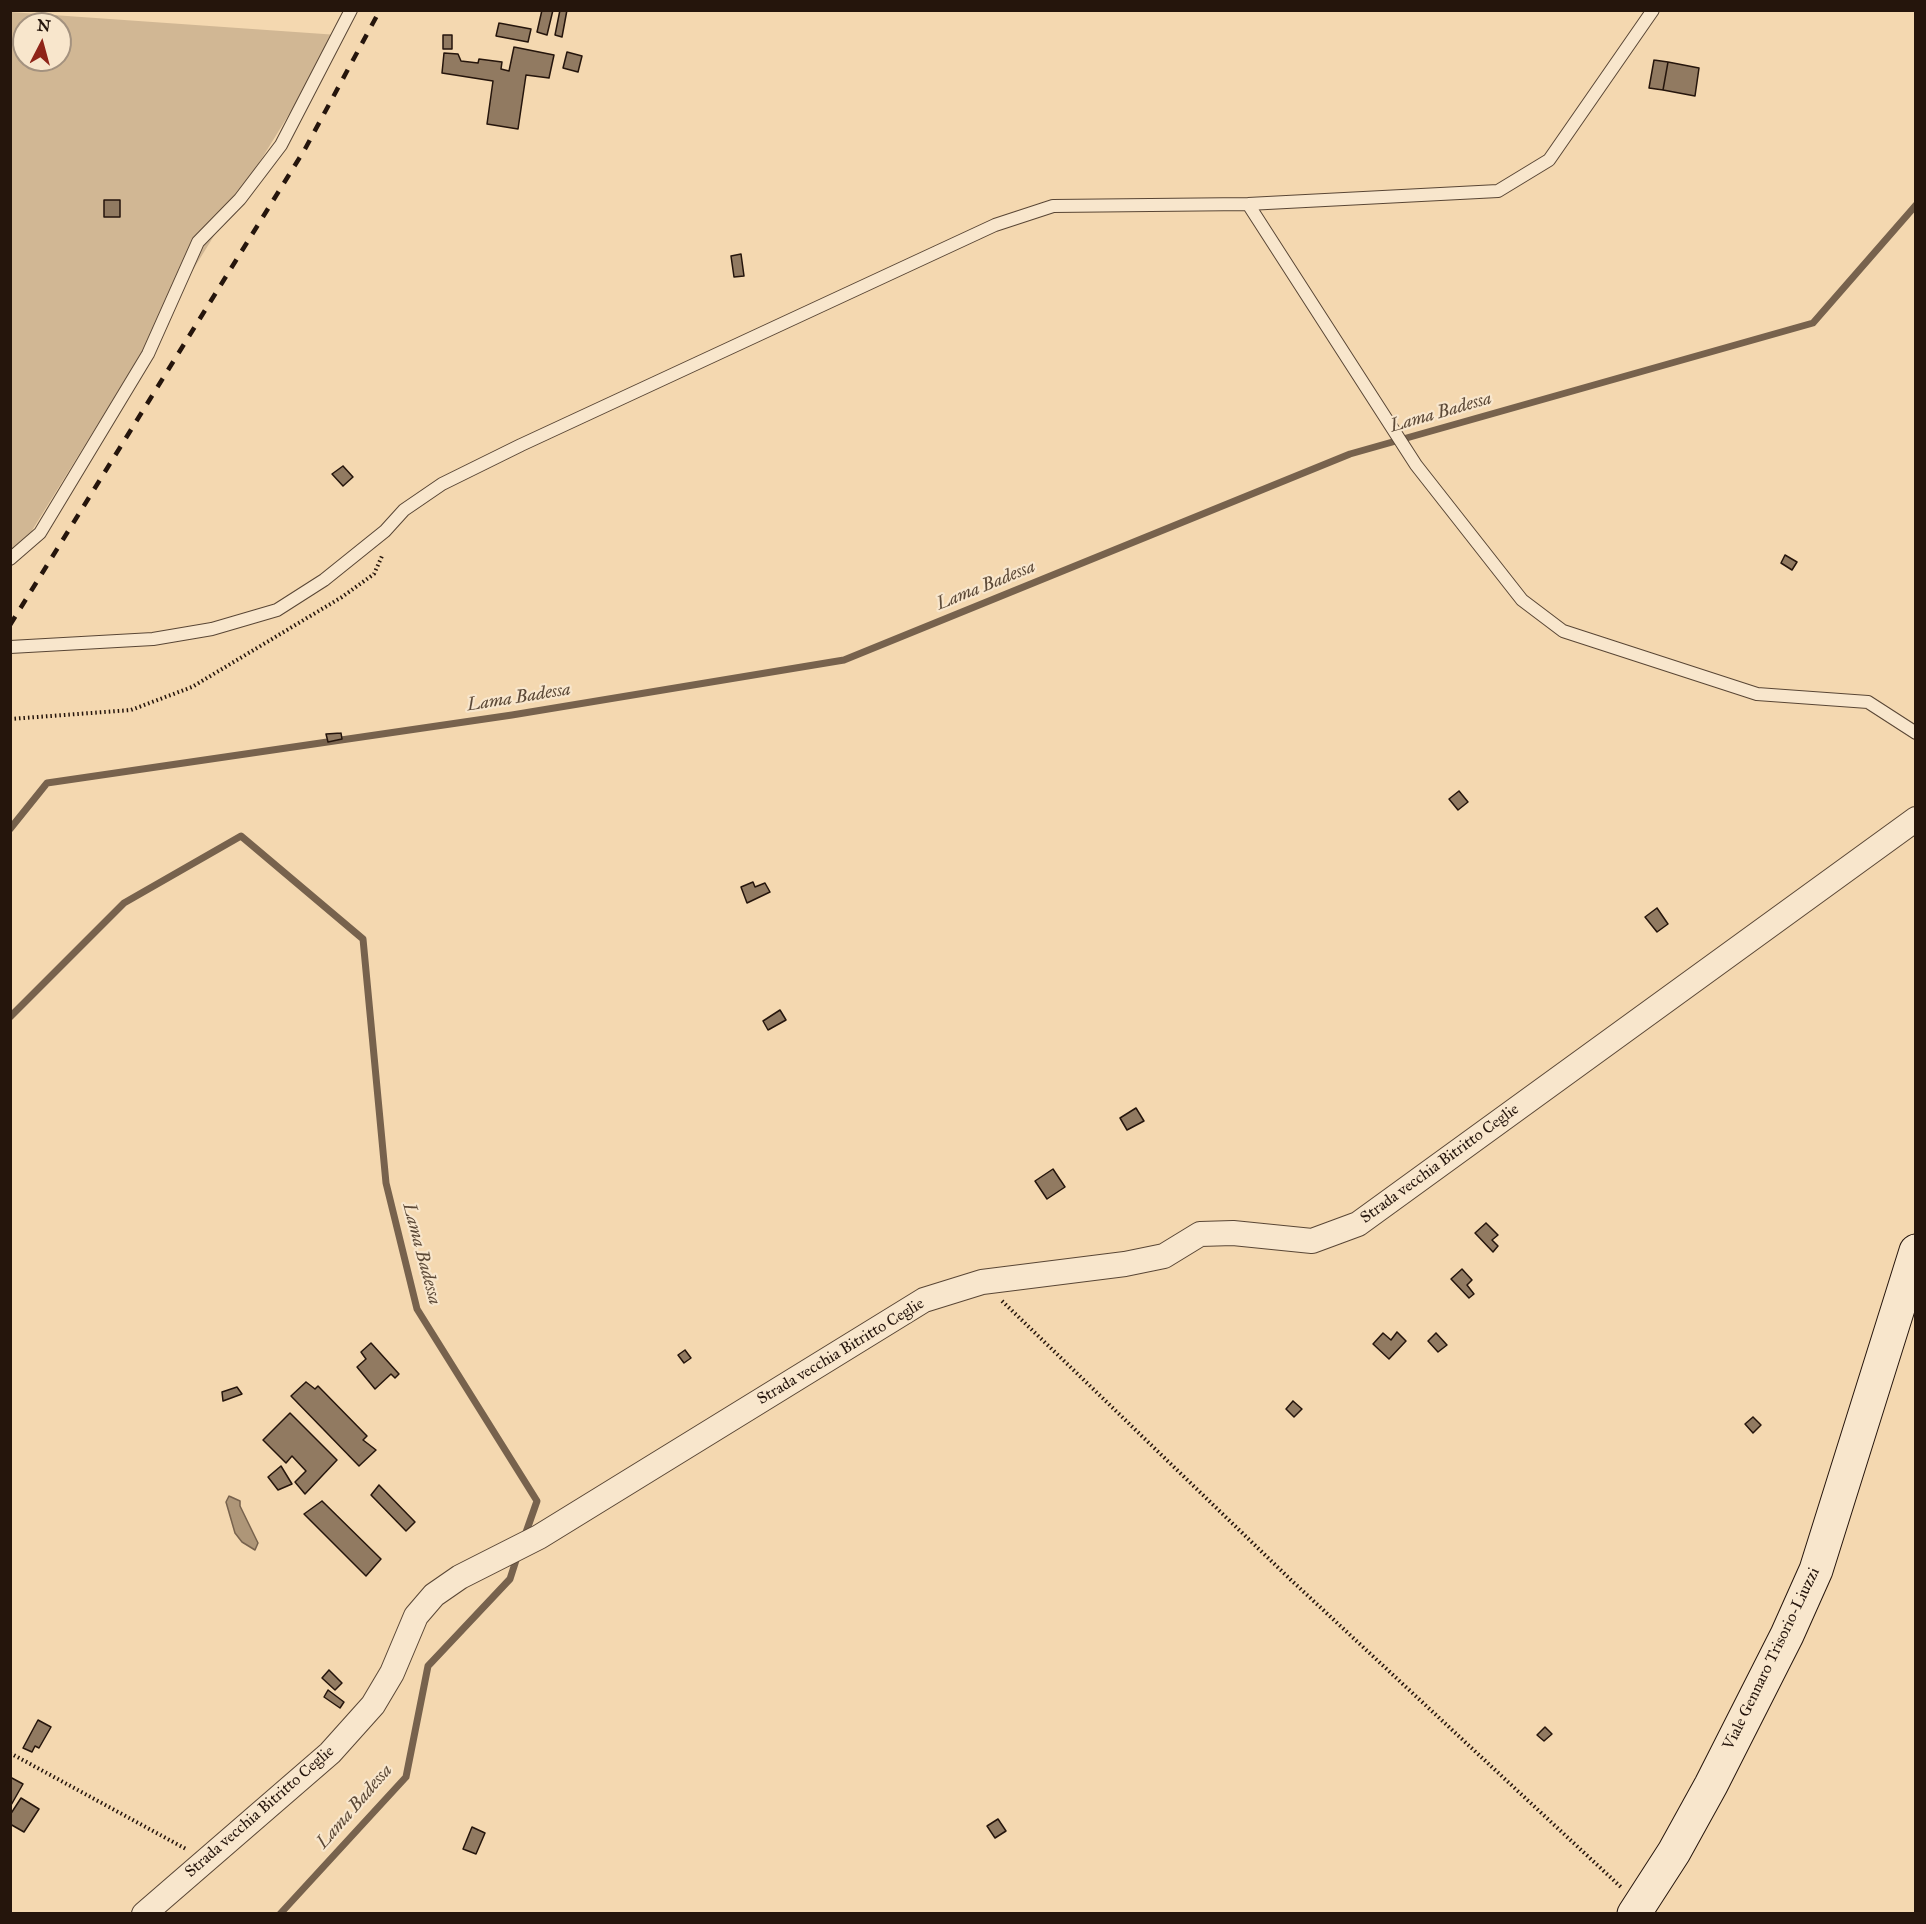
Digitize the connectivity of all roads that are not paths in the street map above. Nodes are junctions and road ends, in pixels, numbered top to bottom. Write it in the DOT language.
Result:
graph roads {
  1 [pos="351,10"];
  2 [pos="1653,10"];
  3 [pos="1248,204"];
  4 [pos="10,559"];
  5 [pos="16,646"];
  6 [pos="1916,733"];
  7 [pos="1916,819"];
  8 [pos="1916,1251"];
  9 [pos="1638,1906"];
  10 [pos="144,1914"];
  1 -- 4 [label="lane"];
  2 -- 3 [label="lane"];
  3 -- 5 [label="lane"];
  3 -- 6 [label="lane"];
  7 -- 10 [label="street, Strada vecchia Bitritto Ceglie"];
  8 -- 9 [label="main road, Viale Gennaro Trisorio-Liuzzi"];
}
